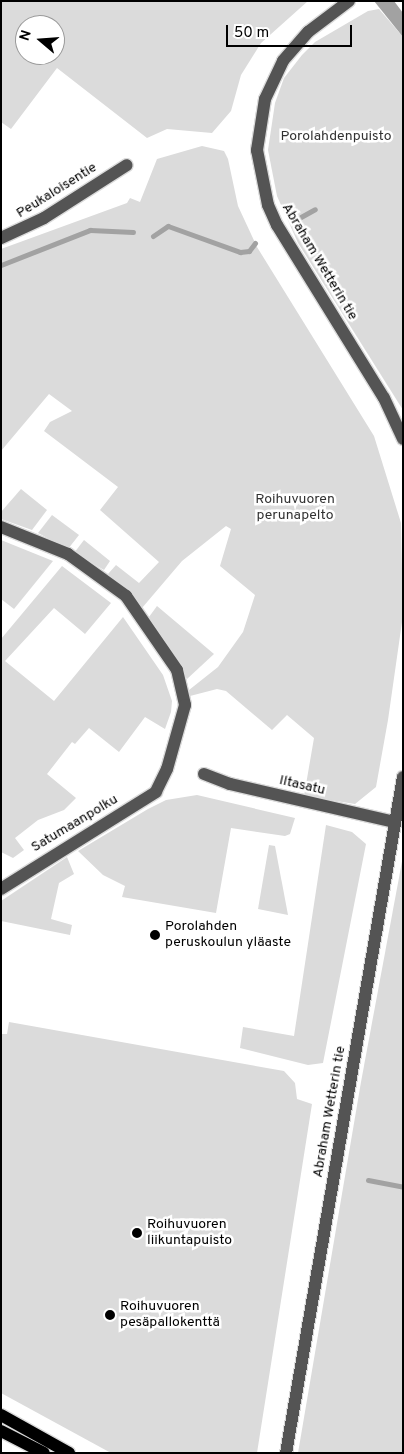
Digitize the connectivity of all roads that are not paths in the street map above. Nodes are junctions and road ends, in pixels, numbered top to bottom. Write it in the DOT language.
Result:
graph roads {
  1 [pos="349,1"];
  2 [pos="127,165"];
  3 [pos="1,238"];
  4 [pos="403,439"];
  5 [pos="1,527"];
  6 [pos="204,774"];
  7 [pos="403,777"];
  8 [pos="395,822"];
  9 [pos="1,889"];
  10 [pos="1,1415"];
  11 [pos="1,1431"];
  12 [pos="44,1453"];
  13 [pos="70,1453"];
  14 [pos="286,1453"];
  1 -- 4 [label="street, Abraham Wetterin tie"];
  2 -- 3 [label="street, Peukaloisentie"];
  5 -- 9 [label="street, Satumaanpolku"];
  6 -- 8 [label="street, Iltasatu"];
  7 -- 8 [label="street, Abraham Wetterin tie"];
  8 -- 14 [label="street, Abraham Wetterin tie"];
  10 -- 13 [label="main road"];
  11 -- 12 [label="main road"];
}
